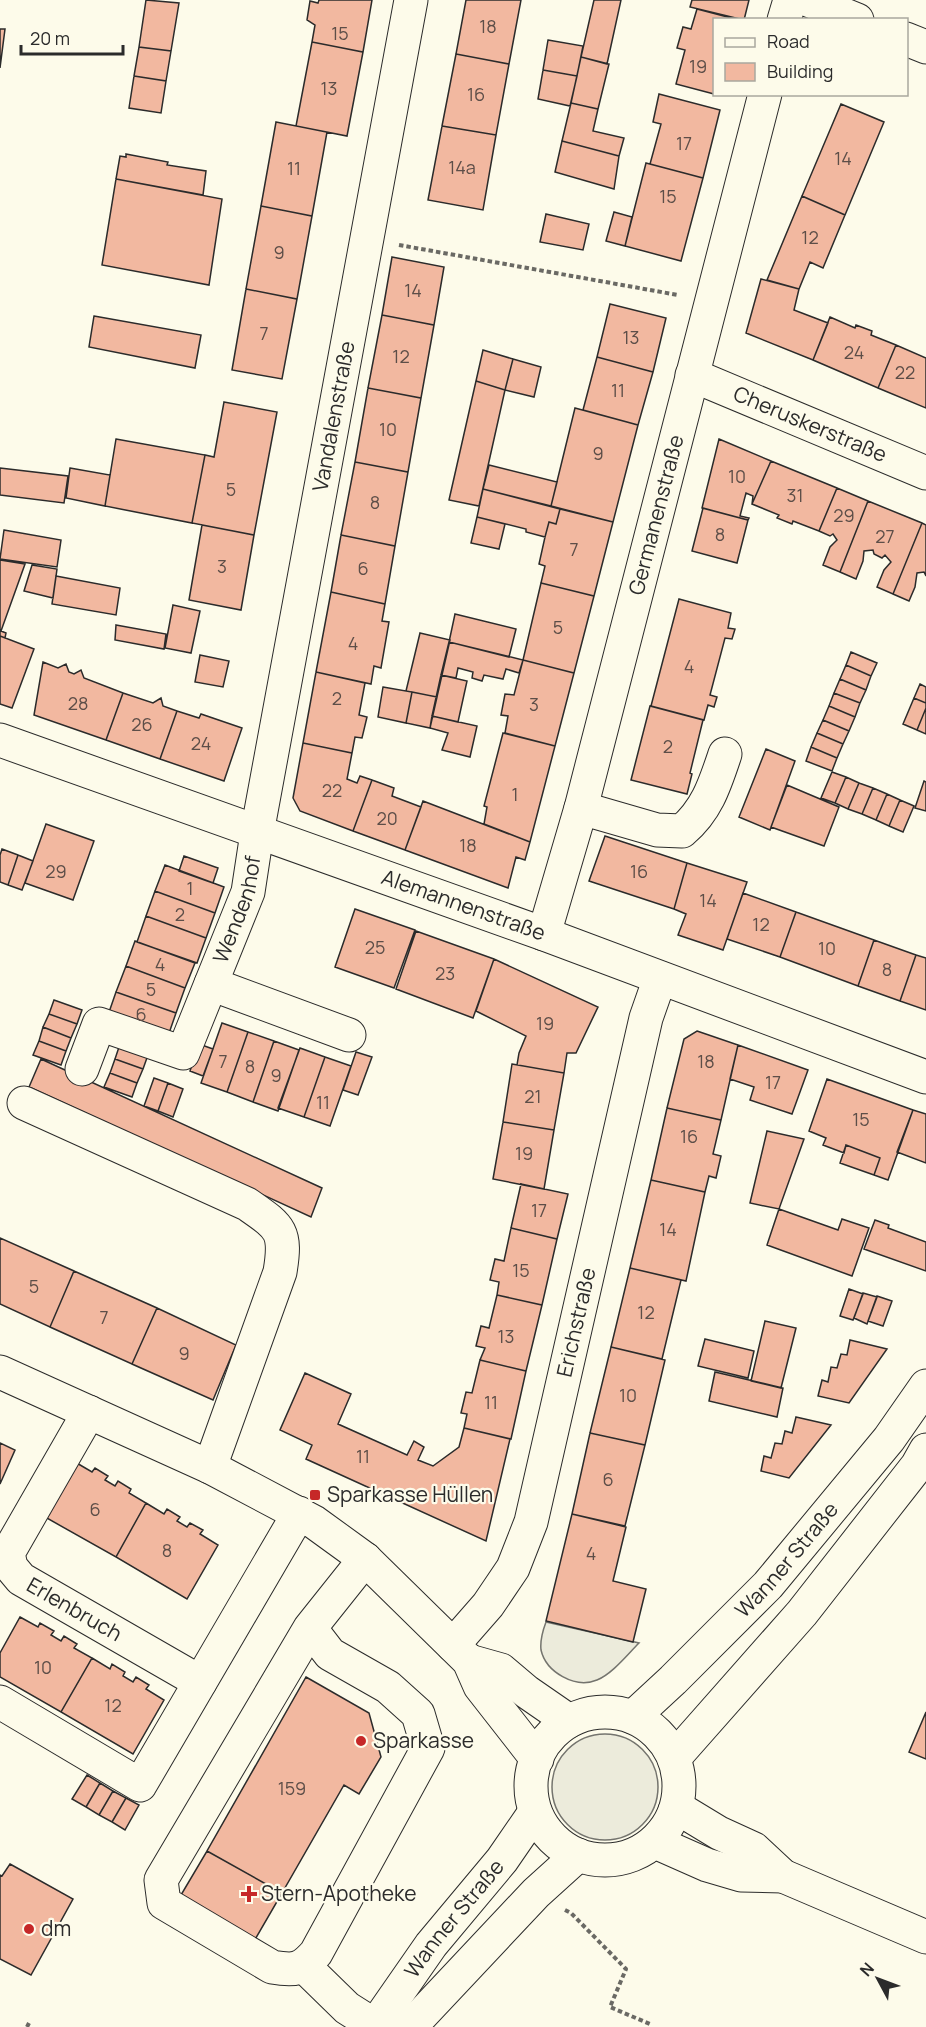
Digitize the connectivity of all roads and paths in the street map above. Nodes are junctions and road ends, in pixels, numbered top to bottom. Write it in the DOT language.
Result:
graph roads {
  1 [pos="411,0"];
  2 [pos="790,0"];
  3 [pos="808,0"];
  4 [pos="785,18"];
  5 [pos="852,18"];
  6 [pos="908,40"];
  7 [pos="926,47"];
  8 [pos="764,96"];
  9 [pos="368,238"];
  10 [pos="711,301"];
  11 [pos="692,375"];
  12 [pos="926,472"];
  13 [pos="0,740"];
  14 [pos="725,754"];
  15 [pos="581,808"];
  16 [pos="257,833"];
  17 [pos="544,934"];
  18 [pos="660,978"];
  19 [pos="211,984"];
  20 [pos="349,1035"];
  21 [pos="82,1069"];
  22 [pos="926,1077"];
  23 [pos="24,1103"];
  24 [pos="0,1372"];
  25 [pos="926,1386"];
  26 [pos="88,1412"];
  27 [pos="926,1450"];
  28 [pos="210,1467"];
  29 [pos="298,1513"];
  30 [pos="365,1559"];
  31 [pos="310,1628"];
  32 [pos="461,1653"];
  33 [pos="200,1682"];
  34 [pos="0,1702"];
  35 [pos="633,1717"];
  36 [pos="569,1721"];
  37 [pos="674,1758"];
  38 [pos="537,1759"];
  39 [pos="675,1811"];
  40 [pos="536,1812"];
  41 [pos="655,1842"];
  42 [pos="578,1856"];
  43 [pos="783,1876"];
  44 [pos="536,1893"];
  45 [pos="926,1937"];
  46 [pos="304,1966"];
  47 [pos="650,2024"];
  48 [pos="375,2026"];
  49 [pos="410,2027"];
  1 -- 9 [label="street, Vandalenstraße"];
  2 -- 4 [label="street"];
  3 -- 5 [label="street"];
  6 -- 7 [label="street"];
  8 -- 10 [label="street, Germanenstraße"];
  9 -- 10 [label="path"];
  9 -- 16 [label="street, Vandalenstraße"];
  10 -- 11 [label="street, Germanenstraße"];
  11 -- 12 [label="street, Cheruskerstraße"];
  11 -- 15 [label="street, Germanenstraße"];
  13 -- 16 [label="street, Alemannenstraße"];
  14 -- 15 [label="street"];
  15 -- 17 [label="street, Germanenstraße"];
  16 -- 17 [label="street, Alemannenstraße"];
  16 -- 19 [label="street, Wendenhof"];
  17 -- 18 [label="street, Alemannenstraße"];
  18 -- 22 [label="street, Alemannenstraße"];
  18 -- 32 [label="street, Erichstraße"];
  19 -- 20 [label="street, Wendenhof"];
  19 -- 21 [label="street, Wendenhof"];
  23 -- 28 [label="street"];
  24 -- 26 [label="street"];
  25 -- 35 [label="street, Wanner Straße"];
  26 -- 28 [label="street"];
  26 -- 33 [label="street, Erlenbruch"];
  27 -- 37 [label="street, Wanner Straße"];
  28 -- 29 [label="street"];
  29 -- 30 [label="street"];
  29 -- 33 [label="street"];
  30 -- 31 [label="street"];
  30 -- 32 [label="street"];
  31 -- 46 [label="street"];
  31 -- 46 [label="street"];
  32 -- 36 [label="street"];
  32 -- 38 [label="street"];
  33 -- 34 [label="street"];
  35 -- 36 [label="street"];
  35 -- 37 [label="street"];
  36 -- 38 [label="street"];
  37 -- 39 [label="street"];
  38 -- 40 [label="street"];
  39 -- 41 [label="street"];
  39 -- 43 [label="street"];
  40 -- 42 [label="street"];
  40 -- 48 [label="street, Wanner Straße"];
  41 -- 42 [label="street"];
  41 -- 43 [label="street"];
  42 -- 44 [label="street, Wanner Straße"];
  43 -- 45 [label="street"];
  44 -- 47 [label="path"];
  44 -- 49 [label="street, Wanner Straße"];
  46 -- 48 [label="street"];
}
